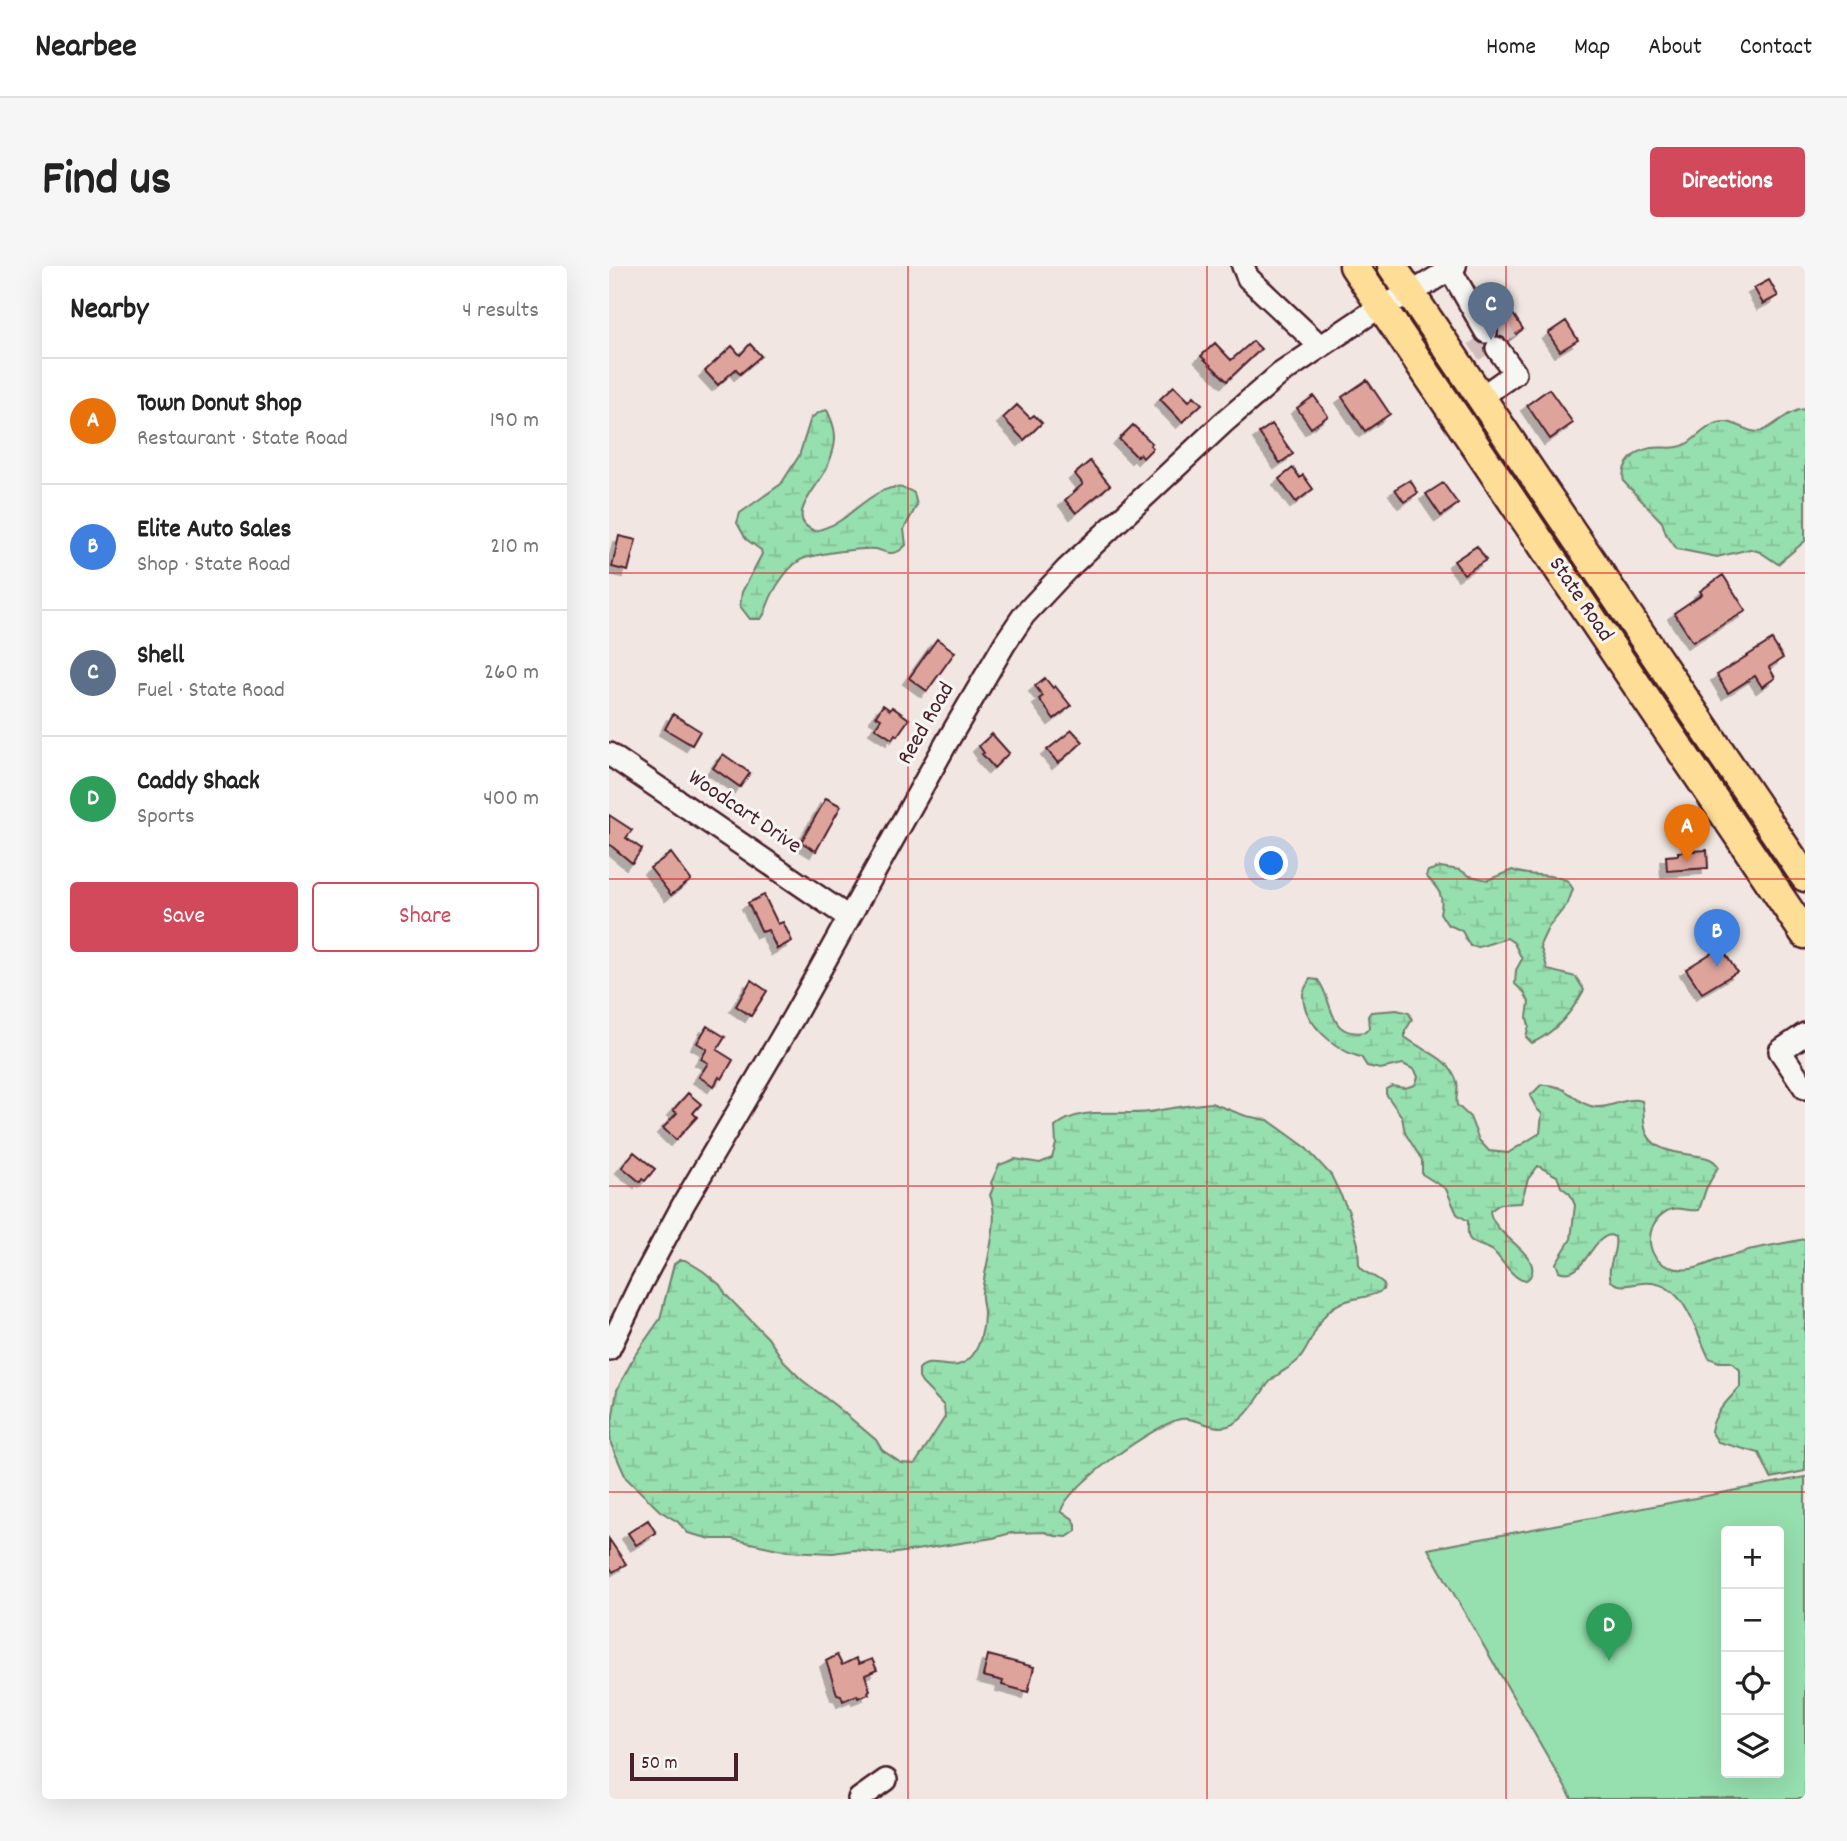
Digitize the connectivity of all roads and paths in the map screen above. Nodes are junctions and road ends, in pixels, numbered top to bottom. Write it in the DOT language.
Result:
graph roads {
  1 [pos="1243,266"];
  2 [pos="1354,266"];
  3 [pos="1392,266"];
  4 [pos="1453,268"];
  5 [pos="1410,294"];
  6 [pos="1381,306"];
  7 [pos="1319,346"];
  8 [pos="1480,398"];
  9 [pos="609,754"];
  10 [pos="1805,877"];
  11 [pos="848,917"];
  12 [pos="1805,934"];
  13 [pos="1805,1034"];
  14 [pos="1805,1088"];
  15 [pos="609,1349"];
  16 [pos="886,1780"];
  17 [pos="859,1799"];
  1 -- 7 [label="street"];
  2 -- 6 [label="main road, State Road"];
  3 -- 5 [label="main road, State Road"];
  4 -- 5 [label="street, Reed Road"];
  4 -- 8 [label="street"];
  5 -- 6 [label="street, Reed Road"];
  5 -- 8 [label="main road, State Road"];
  6 -- 7 [label="street, Reed Road"];
  6 -- 12 [label="main road, State Road"];
  7 -- 11 [label="street, Reed Road"];
  8 -- 10 [label="main road, State Road"];
  9 -- 11 [label="street, Woodcart Drive"];
  11 -- 15 [label="street, Reed Road"];
  13 -- 14 [label="street"];
  16 -- 17 [label="street"];
}
